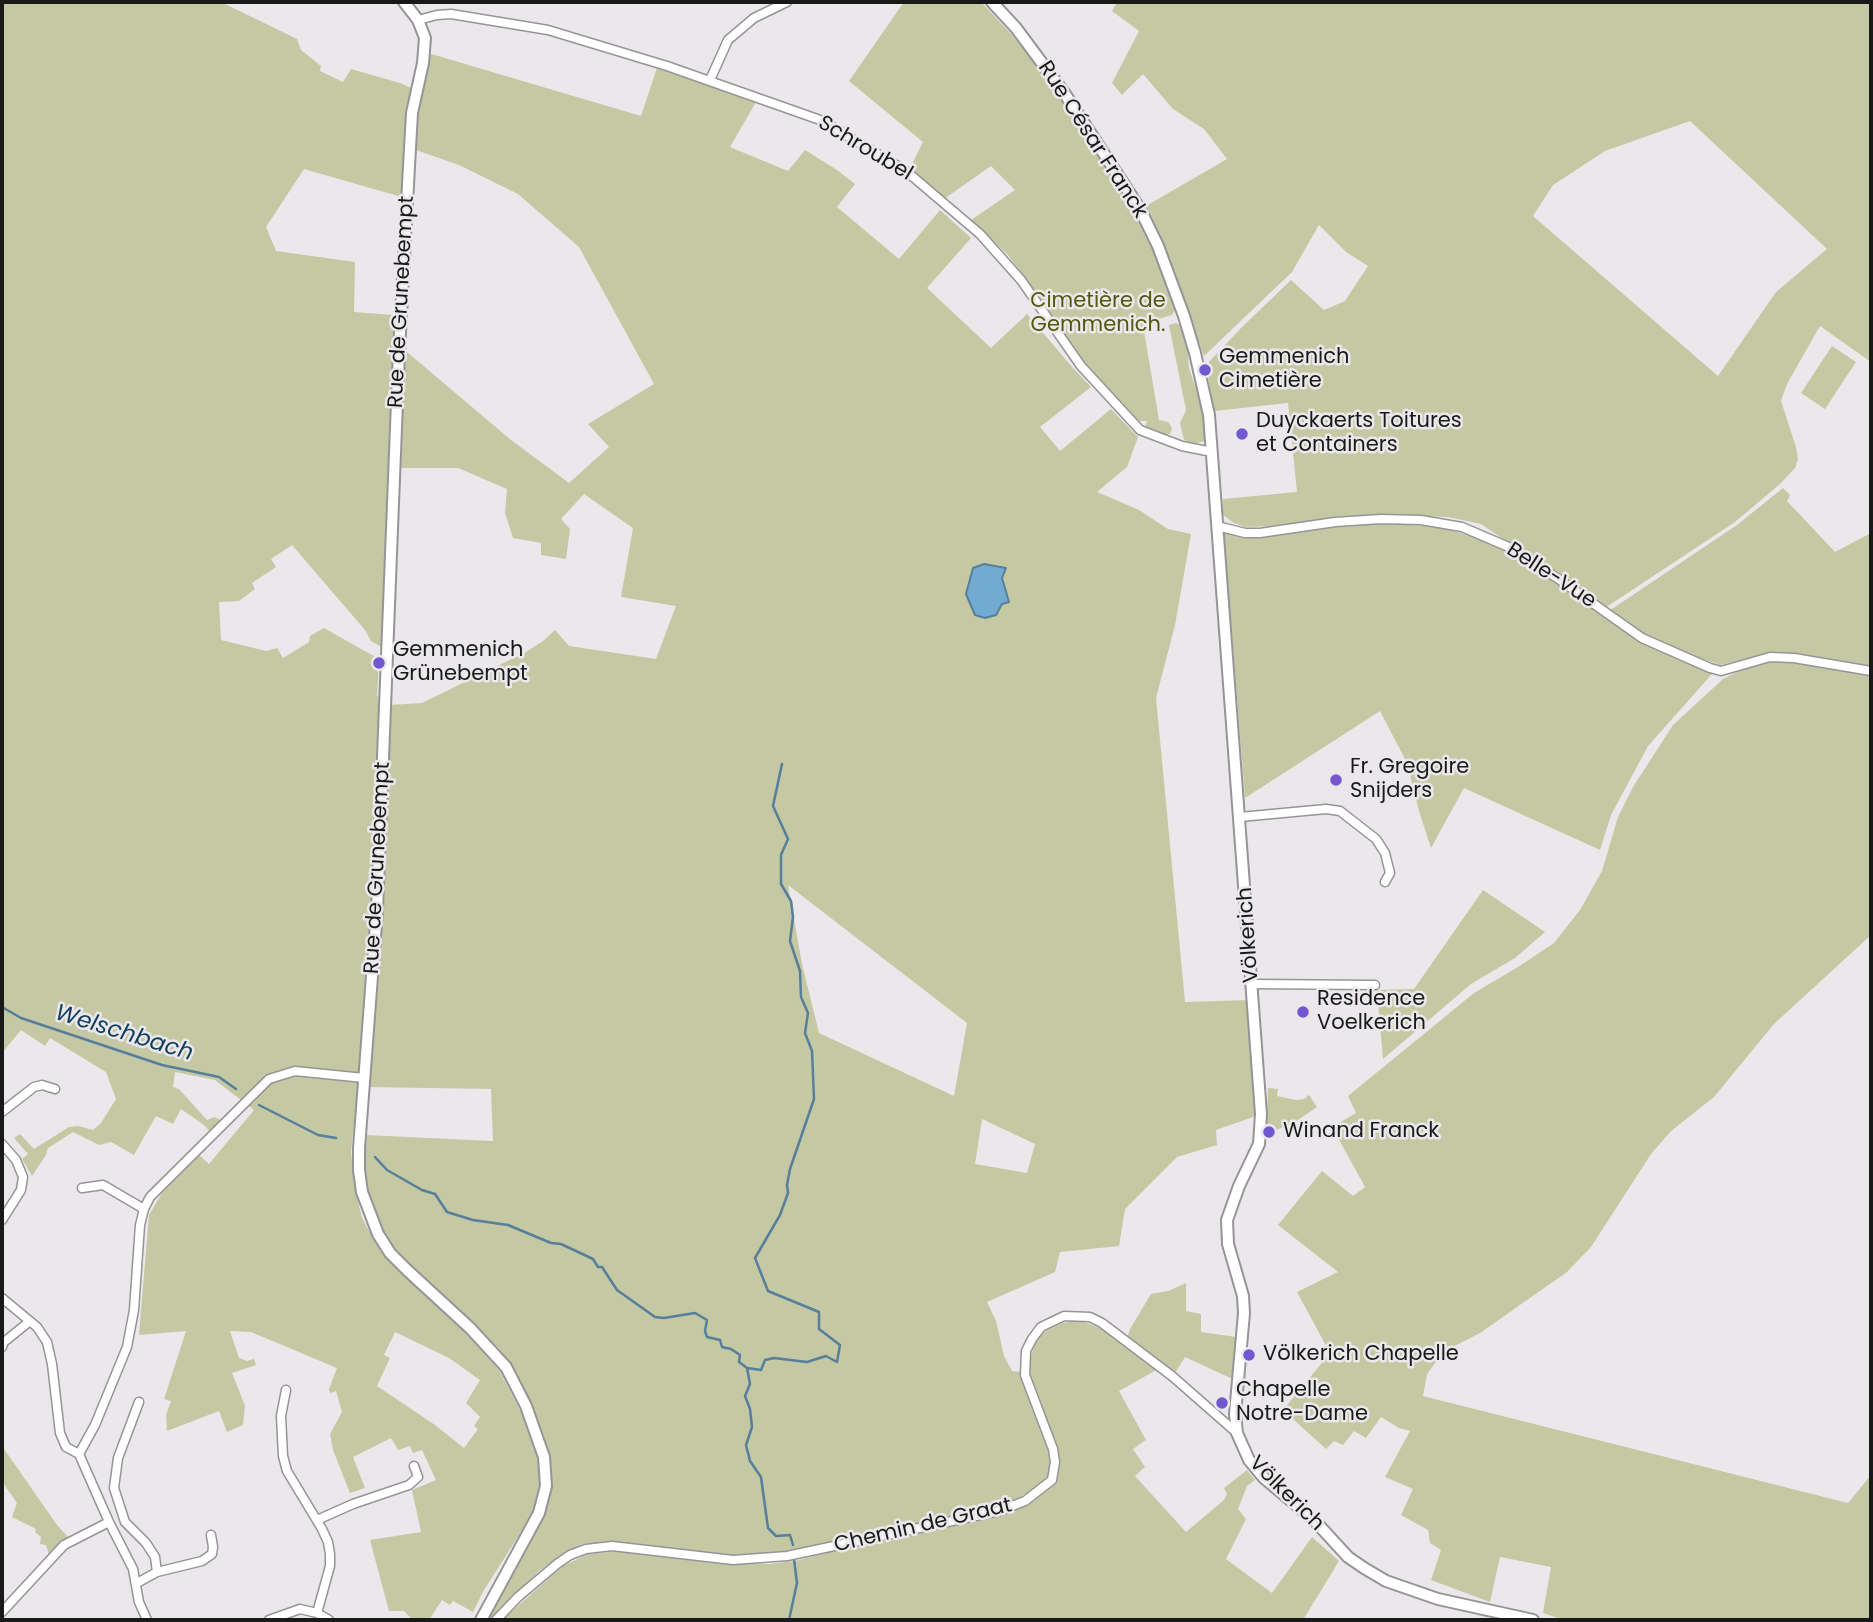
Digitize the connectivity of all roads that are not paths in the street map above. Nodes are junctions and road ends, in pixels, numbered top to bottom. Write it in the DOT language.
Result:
graph roads {
  1 [pos="404,2"];
  2 [pos="787,2"];
  3 [pos="992,2"];
  4 [pos="418,20"];
  5 [pos="710,80"];
  6 [pos="1212,452"];
  7 [pos="1217,526"];
  8 [pos="1871,671"];
  9 [pos="1240,817"];
  10 [pos="1385,882"];
  11 [pos="1253,984"];
  12 [pos="1375,985"];
  13 [pos="364,1078"];
  14 [pos="55,1089"];
  15 [pos="2,1112"];
  16 [pos="2,1144"];
  17 [pos="82,1188"];
  18 [pos="144,1209"];
  19 [pos="2,1220"];
  20 [pos="2,1298"];
  21 [pos="30,1321"];
  22 [pos="2,1347"];
  23 [pos="286,1390"];
  24 [pos="139,1402"];
  25 [pos="1237,1433"];
  26 [pos="79,1454"];
  27 [pos="414,1466"];
  28 [pos="317,1520"];
  29 [pos="109,1522"];
  30 [pos="211,1535"];
  31 [pos="157,1572"];
  32 [pos="137,1583"];
  33 [pos="2,1612"];
  34 [pos="317,1612"];
  35 [pos="147,1620"];
  36 [pos="269,1620"];
  37 [pos="329,1620"];
  38 [pos="481,1620"];
  39 [pos="496,1620"];
  40 [pos="1533,1620"];
  1 -- 4 [label="main road"];
  2 -- 5 [label="street"];
  3 -- 6 [label="main road, Rue César Franck"];
  4 -- 5 [label="street, Schroubel"];
  4 -- 13 [label="main road, Rue de Grunebempt"];
  5 -- 6 [label="street, Schroubel"];
  6 -- 7 [label="main road, Völkerich"];
  7 -- 8 [label="street, Belle-Vue"];
  7 -- 9 [label="main road, Völkerich"];
  9 -- 10 [label="street"];
  9 -- 11 [label="main road, Völkerich"];
  11 -- 12 [label="street"];
  11 -- 25 [label="main road, Völkerich"];
  13 -- 18 [label="street"];
  13 -- 38 [label="main road, Rue de Grunebempt"];
  14 -- 15 [label="street"];
  16 -- 19 [label="street"];
  17 -- 18 [label="street"];
  18 -- 26 [label="street"];
  20 -- 21 [label="street"];
  21 -- 22 [label="street"];
  21 -- 26 [label="street"];
  23 -- 28 [label="street"];
  24 -- 31 [label="street"];
  25 -- 39 [label="street, Chemin de Graat"];
  25 -- 40 [label="main road, Völkerich"];
  26 -- 29 [label="street"];
  27 -- 28 [label="street"];
  28 -- 34 [label="street"];
  29 -- 32 [label="street"];
  29 -- 33 [label="street"];
  30 -- 31 [label="street"];
  31 -- 32 [label="street"];
  32 -- 35 [label="street"];
  34 -- 36 [label="street"];
  34 -- 37 [label="street"];
}
